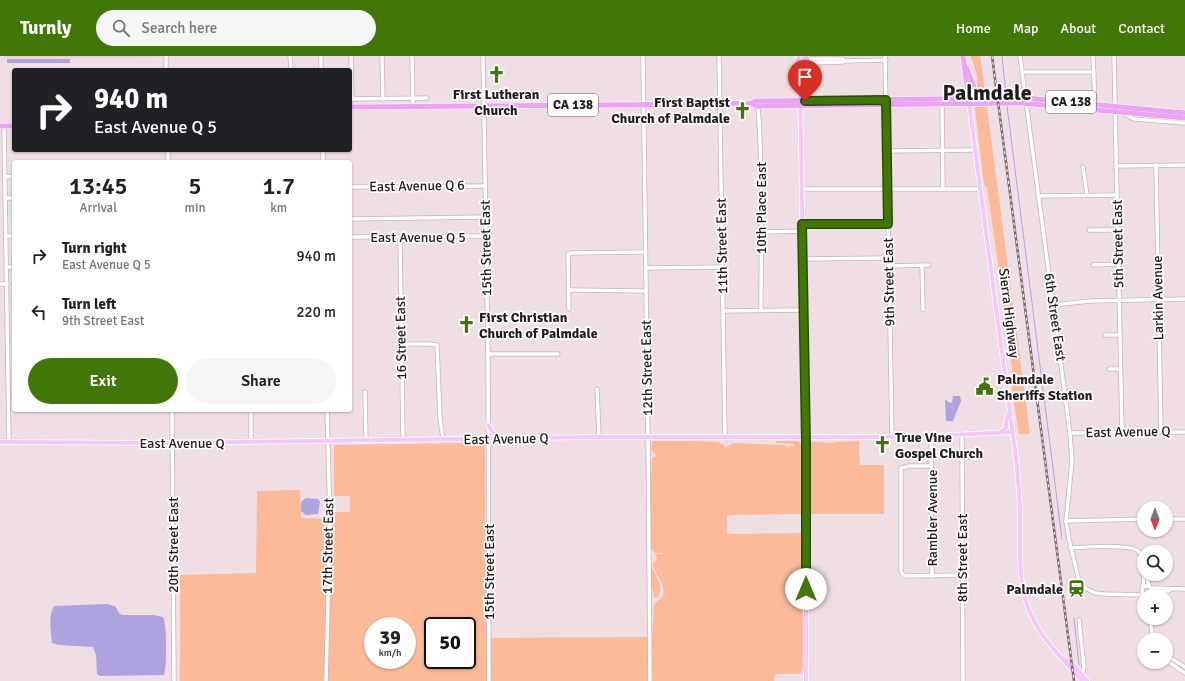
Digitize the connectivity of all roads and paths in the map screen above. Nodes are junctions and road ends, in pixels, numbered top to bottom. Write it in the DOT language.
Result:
graph roads {
  1 [pos="166,56"];
  2 [pos="290,56"];
  3 [pos="320,56"];
  4 [pos="351,56"];
  5 [pos="382,56"];
  6 [pos="412,56"];
  7 [pos="483,56"];
  8 [pos="643,56"];
  9 [pos="719,56"];
  10 [pos="963,56"];
  11 [pos="1020,56"];
  12 [pos="1094,56"];
  13 [pos="1114,56"];
  14 [pos="802,57"];
  15 [pos="886,58"];
  16 [pos="845,61"];
  17 [pos="798,64"];
  18 [pos="805,65"];
  19 [pos="965,66"];
  20 [pos="166,68"];
  21 [pos="291,68"];
  22 [pos="321,68"];
  23 [pos="351,68"];
  24 [pos="1022,72"];
  25 [pos="1094,72"];
  26 [pos="800,76"];
  27 [pos="383,98"];
  28 [pos="413,98"];
  29 [pos="427,98"];
  30 [pos="994,98"];
  31 [pos="352,99"];
  32 [pos="969,101"];
  33 [pos="1026,101"];
  34 [pos="886,102"];
  35 [pos="752,103"];
  36 [pos="800,103"];
  37 [pos="942,103"];
  38 [pos="643,104"];
  39 [pos="720,104"];
  40 [pos="1095,104"];
  41 [pos="484,106"];
  42 [pos="758,106"];
  43 [pos="352,107"];
  44 [pos="413,107"];
  45 [pos="1115,109"];
  46 [pos="1125,112"];
  47 [pos="1185,113"];
  48 [pos="1185,118"];
  49 [pos="1185,123"];
  50 [pos="2,126"];
  51 [pos="943,150"];
  52 [pos="976,150"];
  53 [pos="887,151"];
  54 [pos="1156,165"];
  55 [pos="1185,165"];
  56 [pos="1116,166"];
  57 [pos="1083,167"];
  58 [pos="12,176"];
  59 [pos="5,177"];
  60 [pos="484,186"];
  61 [pos="352,187"];
  62 [pos="802,189"];
  63 [pos="888,189"];
  64 [pos="943,189"];
  65 [pos="981,189"];
  66 [pos="1117,195"];
  67 [pos="1038,196"];
  68 [pos="1087,196"];
  69 [pos="5,198"];
  70 [pos="12,198"];
  71 [pos="486,217"];
  72 [pos="352,219"];
  73 [pos="802,224"];
  74 [pos="888,224"];
  75 [pos="1089,230"];
  76 [pos="1118,230"];
  77 [pos="803,231"];
  78 [pos="762,232"];
  79 [pos="6,236"];
  80 [pos="12,236"];
  81 [pos="487,236"];
  82 [pos="352,237"];
  83 [pos="400,237"];
  84 [pos="646,252"];
  85 [pos="889,258"];
  86 [pos="803,259"];
  87 [pos="1093,264"];
  88 [pos="1118,264"];
  89 [pos="929,265"];
  90 [pos="7,266"];
  91 [pos="889,266"];
  92 [pos="922,266"];
  93 [pos="12,267"];
  94 [pos="646,268"];
  95 [pos="722,268"];
  96 [pos="0,284"];
  97 [pos="7,284"];
  98 [pos="569,290"];
  99 [pos="646,291"];
  100 [pos="1185,299"];
  101 [pos="1119,300"];
  102 [pos="1158,300"];
  103 [pos="1053,305"];
  104 [pos="569,309"];
  105 [pos="761,310"];
  106 [pos="803,310"];
  107 [pos="923,310"];
  108 [pos="723,311"];
  109 [pos="1105,335"];
  110 [pos="1120,335"];
  111 [pos="401,344"];
  112 [pos="488,354"];
  113 [pos="558,354"];
  114 [pos="8,368"];
  115 [pos="12,368"];
  116 [pos="1109,369"];
  117 [pos="1120,369"];
  118 [pos="597,389"];
  119 [pos="365,392"];
  120 [pos="8,404"];
  121 [pos="12,404"];
  122 [pos="172,412"];
  123 [pos="251,412"];
  124 [pos="327,412"];
  125 [pos="1010,413"];
  126 [pos="488,425"];
  127 [pos="1012,432"];
  128 [pos="1122,432"];
  129 [pos="1161,432"];
  130 [pos="1185,432"];
  131 [pos="997,433"];
  132 [pos="1070,433"];
  133 [pos="962,434"];
  134 [pos="725,436"];
  135 [pos="892,436"];
  136 [pos="932,436"];
  137 [pos="599,437"];
  138 [pos="648,437"];
  139 [pos="805,437"];
  140 [pos="443,439"];
  141 [pos="488,439"];
  142 [pos="503,439"];
  143 [pos="366,440"];
  144 [pos="403,440"];
  145 [pos="0,442"];
  146 [pos="8,442"];
  147 [pos="251,442"];
  148 [pos="328,442"];
  149 [pos="173,443"];
  150 [pos="931,466"];
  151 [pos="1137,519"];
  152 [pos="1173,519"];
  153 [pos="1185,519"];
  154 [pos="1066,521"];
  155 [pos="1070,548"];
  156 [pos="1137,551"];
  157 [pos="962,575"];
  158 [pos="932,576"];
  159 [pos="1143,581"];
  160 [pos="1148,581"];
  161 [pos="1143,587"];
  162 [pos="1150,587"];
  163 [pos="1171,589"];
  164 [pos="1173,589"];
  165 [pos="1185,589"];
  166 [pos="1137,595"];
  167 [pos="1079,620"];
  168 [pos="1062,658"];
  169 [pos="1173,659"];
  170 [pos="1173,665"];
  171 [pos="1185,667"];
  172 [pos="1185,674"];
  173 [pos="1082,675"];
  174 [pos="174,681"];
  175 [pos="326,681"];
  176 [pos="489,681"];
  177 [pos="650,681"];
  178 [pos="806,681"];
  179 [pos="963,681"];
  180 [pos="1082,681"];
  181 [pos="1087,681"];
  1 -- 20 [label="street"];
  2 -- 21 [label="street"];
  3 -- 22 [label="street"];
  4 -- 23 [label="street"];
  5 -- 27 [label="street"];
  6 -- 28 [label="street"];
  7 -- 41 [label="street, 15th Street East"];
  8 -- 38 [label="street, 12th Street East"];
  9 -- 39 [label="street, 11th Street East"];
  10 -- 19 [label="highway, Sierra Highway"];
  11 -- 24 [label="street, 6th Street East"];
  12 -- 25 [label="street"];
  13 -- 45 [label="street, 5th Street East"];
  14 -- 16 [label="street"];
  14 -- 17 [label="main road"];
  14 -- 18 [label="main road"];
  15 -- 16 [label="street"];
  15 -- 34 [label="street, 9th Street East"];
  16 -- 18 [label="street"];
  17 -- 18 [label="main road"];
  17 -- 26 [label="main road"];
  18 -- 26 [label="main road"];
  19 -- 30 [label="highway"];
  19 -- 32 [label="highway, Sierra Highway"];
  24 -- 25 [label="street"];
  24 -- 33 [label="street, 6th Street East"];
  25 -- 40 [label="street"];
  26 -- 36 [label="main road"];
  27 -- 28 [label="street"];
  27 -- 31 [label="street"];
  28 -- 29 [label="street"];
  28 -- 44 [label="street"];
  30 -- 32 [label="highway, CA 138"];
  30 -- 33 [label="highway, CA 138"];
  32 -- 33 [label="highway, CA 138"];
  32 -- 34 [label="highway, CA 138"];
  32 -- 37 [label="highway, CA 138"];
  32 -- 52 [label="main road, Sierra Highway"];
  33 -- 40 [label="highway, CA 138"];
  33 -- 45 [label="highway, CA 138"];
  33 -- 67 [label="street, 6th Street East"];
  34 -- 36 [label="highway, CA 138"];
  34 -- 37 [label="highway, CA 138"];
  34 -- 53 [label="street, 9th Street East"];
  35 -- 36 [label="highway, CA 138"];
  35 -- 39 [label="highway, CA 138"];
  35 -- 42 [label="highway, CA 138"];
  36 -- 42 [label="highway, CA 138"];
  36 -- 62 [label="main road"];
  37 -- 51 [label="street"];
  38 -- 39 [label="highway, CA 138"];
  38 -- 41 [label="highway, CA 138"];
  38 -- 84 [label="street, 12th Street East"];
  39 -- 95 [label="street, 11th Street East"];
  40 -- 45 [label="highway, CA 138"];
  41 -- 44 [label="highway, CA 138"];
  41 -- 60 [label="street, 15th Street East"];
  42 -- 78 [label="street, 10th Place East"];
  43 -- 44 [label="highway, CA 138"];
  45 -- 46 [label="highway, CA 138"];
  45 -- 47 [label="highway, CA 138"];
  45 -- 56 [label="street, 5th Street East"];
  46 -- 48 [label="highway, CA 138"];
  46 -- 49 [label="street"];
  50 -- 59 [label="street"];
  51 -- 52 [label="street"];
  51 -- 53 [label="street"];
  51 -- 64 [label="street"];
  52 -- 65 [label="main road, Sierra Highway"];
  53 -- 63 [label="street, 9th Street East"];
  54 -- 55 [label="street"];
  54 -- 56 [label="street"];
  54 -- 102 [label="street, Larkin Avenue"];
  56 -- 66 [label="street, 5th Street East"];
  57 -- 68 [label="street"];
  58 -- 59 [label="street"];
  59 -- 69 [label="street"];
  60 -- 61 [label="street, East Avenue Q 6"];
  60 -- 71 [label="street, 15th Street East"];
  62 -- 63 [label="street"];
  62 -- 73 [label="main road"];
  63 -- 64 [label="street"];
  63 -- 74 [label="street, 9th Street East"];
  64 -- 65 [label="street"];
  65 -- 125 [label="main road, Sierra Highway"];
  66 -- 68 [label="street"];
  66 -- 76 [label="street, 5th Street East"];
  67 -- 68 [label="street"];
  67 -- 103 [label="street, 6th Street East"];
  69 -- 70 [label="street"];
  69 -- 79 [label="street"];
  71 -- 72 [label="street"];
  71 -- 81 [label="street, 15th Street East"];
  73 -- 74 [label="street"];
  73 -- 77 [label="main road"];
  74 -- 85 [label="street, 9th Street East"];
  75 -- 76 [label="street"];
  76 -- 88 [label="street, 5th Street East"];
  77 -- 78 [label="street"];
  77 -- 86 [label="main road"];
  78 -- 105 [label="street, 10th Place East"];
  79 -- 80 [label="street"];
  79 -- 90 [label="street"];
  81 -- 83 [label="street, East Avenue Q 5"];
  81 -- 112 [label="street, 15th Street East"];
  82 -- 83 [label="street, East Avenue Q 5"];
  83 -- 111 [label="street, 16 Street East"];
  84 -- 94 [label="street, 12th Street East"];
  84 -- 98 [label="street"];
  85 -- 86 [label="street"];
  85 -- 91 [label="street, 9th Street East"];
  86 -- 106 [label="main road"];
  87 -- 88 [label="street"];
  88 -- 101 [label="street, 5th Street East"];
  89 -- 92 [label="street"];
  90 -- 93 [label="street"];
  90 -- 97 [label="street"];
  91 -- 92 [label="street"];
  91 -- 135 [label="street, 9th Street East"];
  92 -- 107 [label="street"];
  94 -- 95 [label="street"];
  94 -- 99 [label="street, 12th Street East"];
  95 -- 108 [label="street, 11th Street East"];
  96 -- 97 [label="street"];
  97 -- 114 [label="street"];
  98 -- 99 [label="street"];
  98 -- 104 [label="street"];
  99 -- 138 [label="street, 12th Street East"];
  100 -- 102 [label="street"];
  101 -- 102 [label="street"];
  101 -- 103 [label="street"];
  101 -- 110 [label="street, 5th Street East"];
  102 -- 129 [label="street, Larkin Avenue"];
  103 -- 132 [label="street, 6th Street East"];
  105 -- 106 [label="street"];
  105 -- 108 [label="street"];
  106 -- 139 [label="main road"];
  108 -- 134 [label="street, 11th Street East"];
  109 -- 110 [label="street"];
  110 -- 117 [label="street, 5th Street East"];
  111 -- 140 [label="street"];
  111 -- 144 [label="street, 16 Street East"];
  112 -- 113 [label="street"];
  112 -- 126 [label="street, 15th Street East"];
  114 -- 115 [label="street"];
  114 -- 120 [label="street"];
  116 -- 117 [label="street"];
  117 -- 128 [label="street, 5th Street East"];
  118 -- 137 [label="street"];
  119 -- 143 [label="street"];
  120 -- 121 [label="street"];
  120 -- 146 [label="street"];
  122 -- 149 [label="street, 20th Street East"];
  123 -- 147 [label="street"];
  124 -- 148 [label="street, 17th Street East"];
  125 -- 127 [label="main road, Sierra Highway"];
  125 -- 131 [label="main road"];
  126 -- 141 [label="street, 15th Street East"];
  126 -- 142 [label="main road"];
  127 -- 131 [label="main road, East Avenue Q"];
  127 -- 168 [label="main road, Sierra Highway"];
  128 -- 129 [label="street, East Avenue Q"];
  128 -- 132 [label="street, East Avenue Q"];
  129 -- 130 [label="street, East Avenue Q"];
  131 -- 133 [label="main road, East Avenue Q"];
  132 -- 154 [label="street, 6th Street East"];
  133 -- 136 [label="main road, East Avenue Q"];
  133 -- 157 [label="street, 8th Street East"];
  134 -- 138 [label="main road, East Avenue Q"];
  134 -- 139 [label="main road, East Avenue Q"];
  135 -- 136 [label="main road, East Avenue Q"];
  135 -- 139 [label="main road, East Avenue Q"];
  136 -- 150 [label="street, Rambler Avenue"];
  137 -- 138 [label="main road, East Avenue Q"];
  137 -- 142 [label="main road, East Avenue Q"];
  138 -- 177 [label="street, 12th Street East"];
  139 -- 178 [label="main road"];
  140 -- 141 [label="main road, East Avenue Q"];
  140 -- 144 [label="main road, East Avenue Q"];
  141 -- 142 [label="main road, East Avenue Q"];
  141 -- 176 [label="street, 15th Street East"];
  143 -- 144 [label="main road, East Avenue Q"];
  143 -- 148 [label="main road, East Avenue Q"];
  145 -- 146 [label="main road, East Avenue Q"];
  146 -- 149 [label="main road, East Avenue Q"];
  147 -- 148 [label="main road, East Avenue Q"];
  147 -- 149 [label="main road, East Avenue Q"];
  148 -- 175 [label="street, 17th Street East"];
  149 -- 174 [label="street, 20th Street East"];
  150 -- 158 [label="street, Rambler Avenue"];
  150 -- 158 [label="street"];
  151 -- 154 [label="street"];
  152 -- 153 [label="street"];
  154 -- 155 [label="street, 6th Street East"];
  155 -- 156 [label="street"];
  155 -- 166 [label="street, 6th Street East"];
  157 -- 158 [label="street"];
  157 -- 179 [label="street, 8th Street East"];
  159 -- 161 [label="street"];
  160 -- 162 [label="street"];
  161 -- 162 [label="street"];
  162 -- 163 [label="street"];
  164 -- 165 [label="street"];
  167 -- 173 [label="street"];
  168 -- 173 [label="main road, Sierra Highway"];
  168 -- 180 [label="main road, Sierra Highway"];
  169 -- 171 [label="street"];
  170 -- 172 [label="street"];
  173 -- 181 [label="main road, Sierra Highway"];
}
